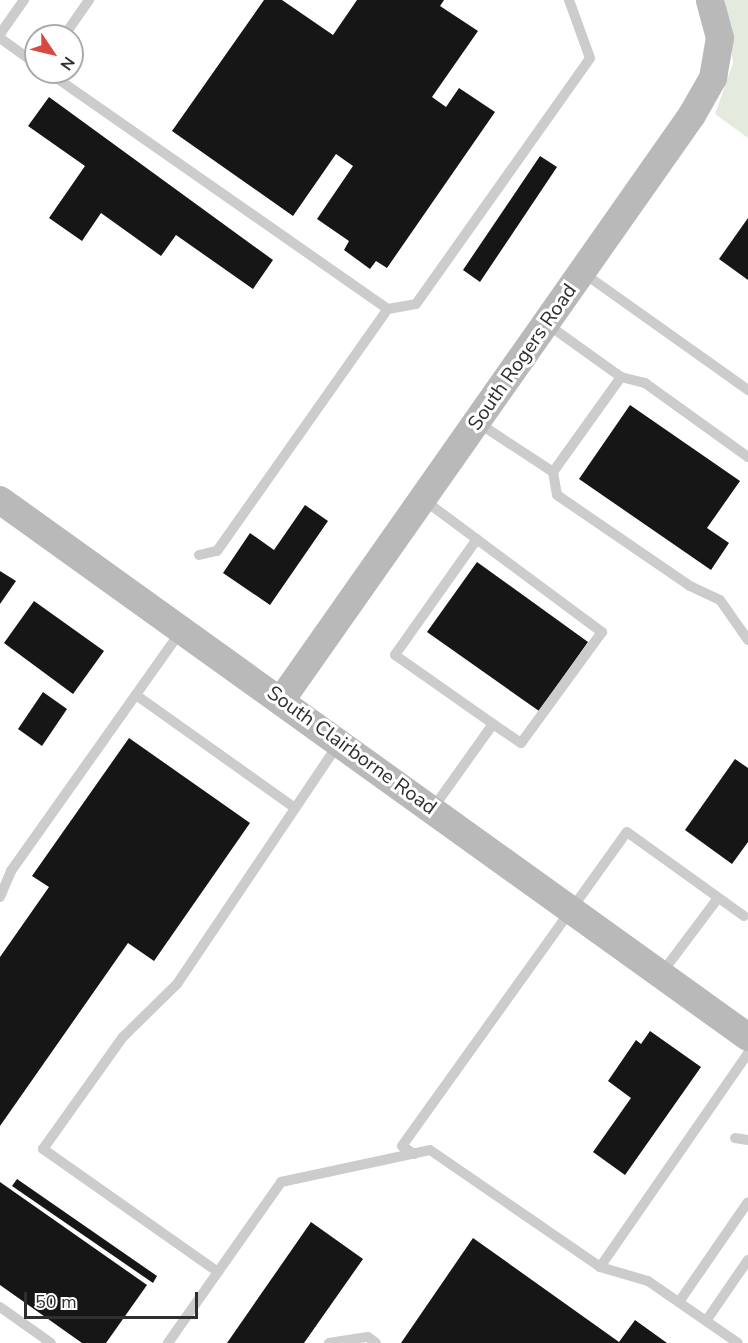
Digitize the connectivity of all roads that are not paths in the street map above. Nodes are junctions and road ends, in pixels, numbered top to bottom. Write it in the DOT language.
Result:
graph roads {
  1 [pos="24,0"];
  2 [pos="89,0"];
  3 [pos="569,0"];
  4 [pos="710,0"];
  5 [pos="72,24"];
  6 [pos="0,36"];
  7 [pos="24,55"];
  8 [pos="65,84"];
  9 [pos="582,272"];
  10 [pos="388,309"];
  11 [pos="546,323"];
  12 [pos="621,377"];
  13 [pos="748,390"];
  14 [pos="477,422"];
  15 [pos="748,457"];
  16 [pos="553,472"];
  17 [pos="423,499"];
  18 [pos="0,500"];
  19 [pos="477,539"];
  20 [pos="200,555"];
  21 [pos="183,628"];
  22 [pos="748,640"];
  23 [pos="136,695"];
  24 [pos="282,699"];
  25 [pos="493,724"];
  26 [pos="340,741"];
  27 [pos="295,808"];
  28 [pos="432,808"];
  29 [pos="0,897"];
  30 [pos="718,898"];
  31 [pos="571,909"];
  32 [pos="744,916"];
  33 [pos="661,974"];
  34 [pos="748,1037"];
  35 [pos="748,1053"];
  36 [pos="735,1138"];
  37 [pos="748,1140"];
  38 [pos="414,1154"];
  39 [pos="748,1202"];
  40 [pos="748,1260"];
  41 [pos="600,1267"];
  42 [pos="218,1272"];
  43 [pos="679,1302"];
  44 [pos="0,1307"];
  45 [pos="706,1321"];
  46 [pos="51,1343"];
  47 [pos="168,1343"];
  48 [pos="329,1343"];
  49 [pos="376,1343"];
  50 [pos="738,1343"];
  1 -- 6 [label="lane"];
  2 -- 5 [label="lane"];
  3 -- 10 [label="lane"];
  4 -- 9 [label="main road, South Rogers Road"];
  6 -- 7 [label="lane"];
  8 -- 10 [label="lane"];
  9 -- 11 [label="main road, South Rogers Road"];
  9 -- 13 [label="lane"];
  10 -- 20 [label="lane"];
  11 -- 12 [label="lane"];
  11 -- 14 [label="main road, South Rogers Road"];
  12 -- 15 [label="lane"];
  12 -- 16 [label="lane"];
  14 -- 16 [label="lane"];
  14 -- 17 [label="main road, South Rogers Road"];
  16 -- 22 [label="lane"];
  17 -- 19 [label="lane"];
  17 -- 24 [label="main road, South Rogers Road"];
  18 -- 21 [label="main road, South Clairborne Road"];
  19 -- 25 [label="lane"];
  19 -- 25 [label="lane"];
  21 -- 23 [label="lane"];
  21 -- 24 [label="main road, South Clairborne Road"];
  23 -- 27 [label="lane"];
  23 -- 29 [label="lane"];
  24 -- 26 [label="main road, South Clairborne Road"];
  25 -- 28 [label="lane"];
  26 -- 27 [label="lane"];
  26 -- 28 [label="main road, South Clairborne Road"];
  27 -- 42 [label="lane"];
  28 -- 31 [label="main road, South Clairborne Road"];
  30 -- 31 [label="lane"];
  30 -- 32 [label="lane"];
  30 -- 33 [label="lane"];
  31 -- 33 [label="main road, South Clairborne Road"];
  31 -- 38 [label="lane"];
  33 -- 34 [label="main road, South Clairborne Road"];
  35 -- 41 [label="lane"];
  36 -- 37 [label="lane"];
  38 -- 41 [label="lane"];
  38 -- 42 [label="lane"];
  39 -- 43 [label="lane"];
  40 -- 45 [label="lane"];
  41 -- 43 [label="lane"];
  42 -- 47 [label="lane"];
  43 -- 45 [label="lane"];
  44 -- 46 [label="lane"];
  45 -- 50 [label="lane"];
  48 -- 49 [label="lane"];
}
